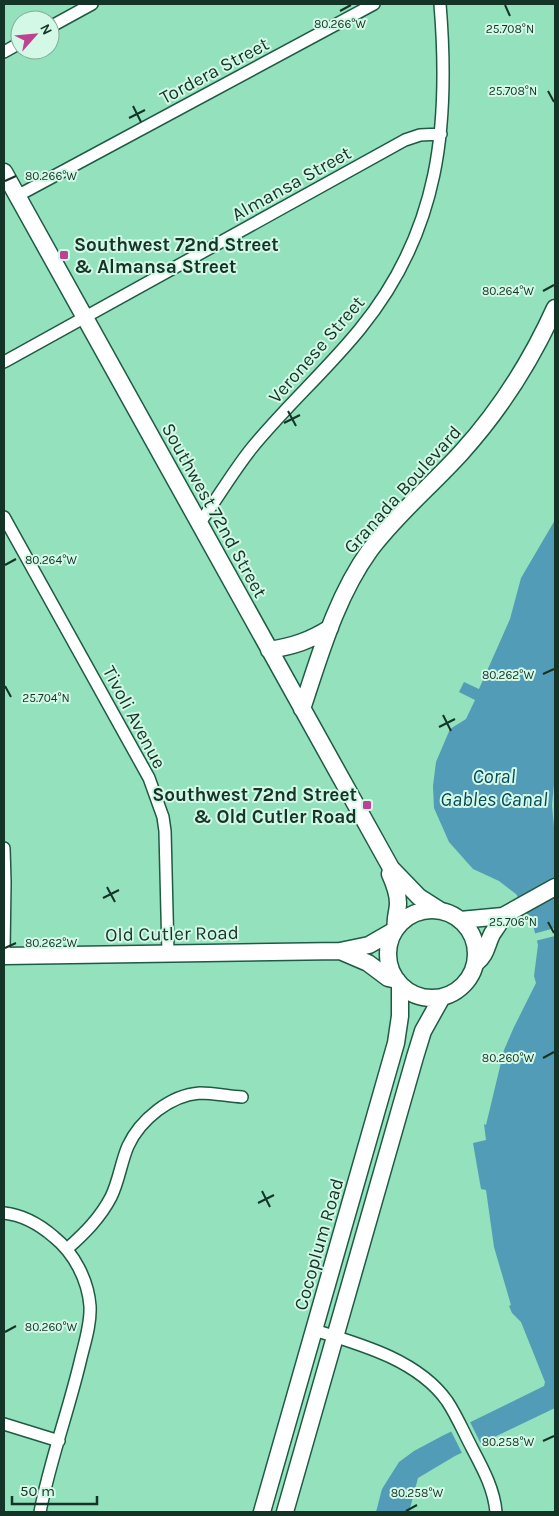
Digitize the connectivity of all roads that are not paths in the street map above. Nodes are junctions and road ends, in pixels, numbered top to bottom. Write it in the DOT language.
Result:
graph roads {
  1 [pos="92,4"];
  2 [pos="374,4"];
  3 [pos="440,4"];
  4 [pos="60,22"];
  5 [pos="441,134"];
  6 [pos="4,172"];
  7 [pos="18,196"];
  8 [pos="555,308"];
  9 [pos="85,316"];
  10 [pos="4,362"];
  11 [pos="4,517"];
  12 [pos="199,524"];
  13 [pos="330,628"];
  14 [pos="269,650"];
  15 [pos="302,709"];
  16 [pos="4,848"];
  17 [pos="391,868"];
  18 [pos="555,887"];
  19 [pos="441,911"];
  20 [pos="508,913"];
  21 [pos="460,920"];
  22 [pos="396,929"];
  23 [pos="340,951"];
  24 [pos="4,952"];
  25 [pos="168,954"];
  26 [pos="4,956"];
  27 [pos="476,964"];
  28 [pos="398,982"];
  29 [pos="442,997"];
  30 [pos="242,1097"];
  31 [pos="4,1213"];
  32 [pos="67,1249"];
  33 [pos="314,1330"];
  34 [pos="335,1336"];
  35 [pos="4,1424"];
  36 [pos="59,1441"];
  37 [pos="40,1512"];
  38 [pos="262,1512"];
  39 [pos="285,1512"];
  40 [pos="496,1512"];
  1 -- 4 [label="street"];
  2 -- 7 [label="street, Tordera Street"];
  3 -- 5 [label="street, Veronese Street"];
  5 -- 9 [label="street, Almansa Street"];
  5 -- 12 [label="street, Veronese Street"];
  6 -- 7 [label="main road, Southwest 72nd Street"];
  7 -- 9 [label="main road, Southwest 72nd Street"];
  8 -- 13 [label="main road, Granada Boulevard"];
  9 -- 10 [label="street, Almansa Street"];
  9 -- 12 [label="main road, Southwest 72nd Street"];
  11 -- 25 [label="street, Tivoli Avenue"];
  12 -- 14 [label="main road, Southwest 72nd Street"];
  13 -- 14 [label="main road"];
  13 -- 15 [label="main road, Granada Boulevard"];
  14 -- 15 [label="main road, Southwest 72nd Street"];
  15 -- 17 [label="main road, Southwest 72nd Street"];
  16 -- 24 [label="street"];
  17 -- 19 [label="main road, Southwest 72nd Street"];
  17 -- 22 [label="main road, Southwest 72nd Street"];
  18 -- 20 [label="main road"];
  19 -- 21 [label="main road"];
  19 -- 22 [label="main road"];
  20 -- 21 [label="main road"];
  20 -- 27 [label="main road"];
  21 -- 27 [label="main road"];
  22 -- 23 [label="main road, Old Cutler Road"];
  22 -- 28 [label="main road"];
  23 -- 25 [label="main road, Old Cutler Road"];
  23 -- 28 [label="main road, Old Cutler Road"];
  25 -- 26 [label="main road, Old Cutler Road"];
  27 -- 29 [label="main road"];
  28 -- 29 [label="main road"];
  28 -- 33 [label="main road, Cocoplum Road"];
  29 -- 34 [label="main road"];
  30 -- 32 [label="street"];
  31 -- 32 [label="street"];
  32 -- 36 [label="street"];
  33 -- 34 [label="street"];
  33 -- 38 [label="main road, Cocoplum Road"];
  34 -- 39 [label="main road"];
  34 -- 40 [label="street"];
  35 -- 36 [label="street"];
  36 -- 37 [label="street"];
}
